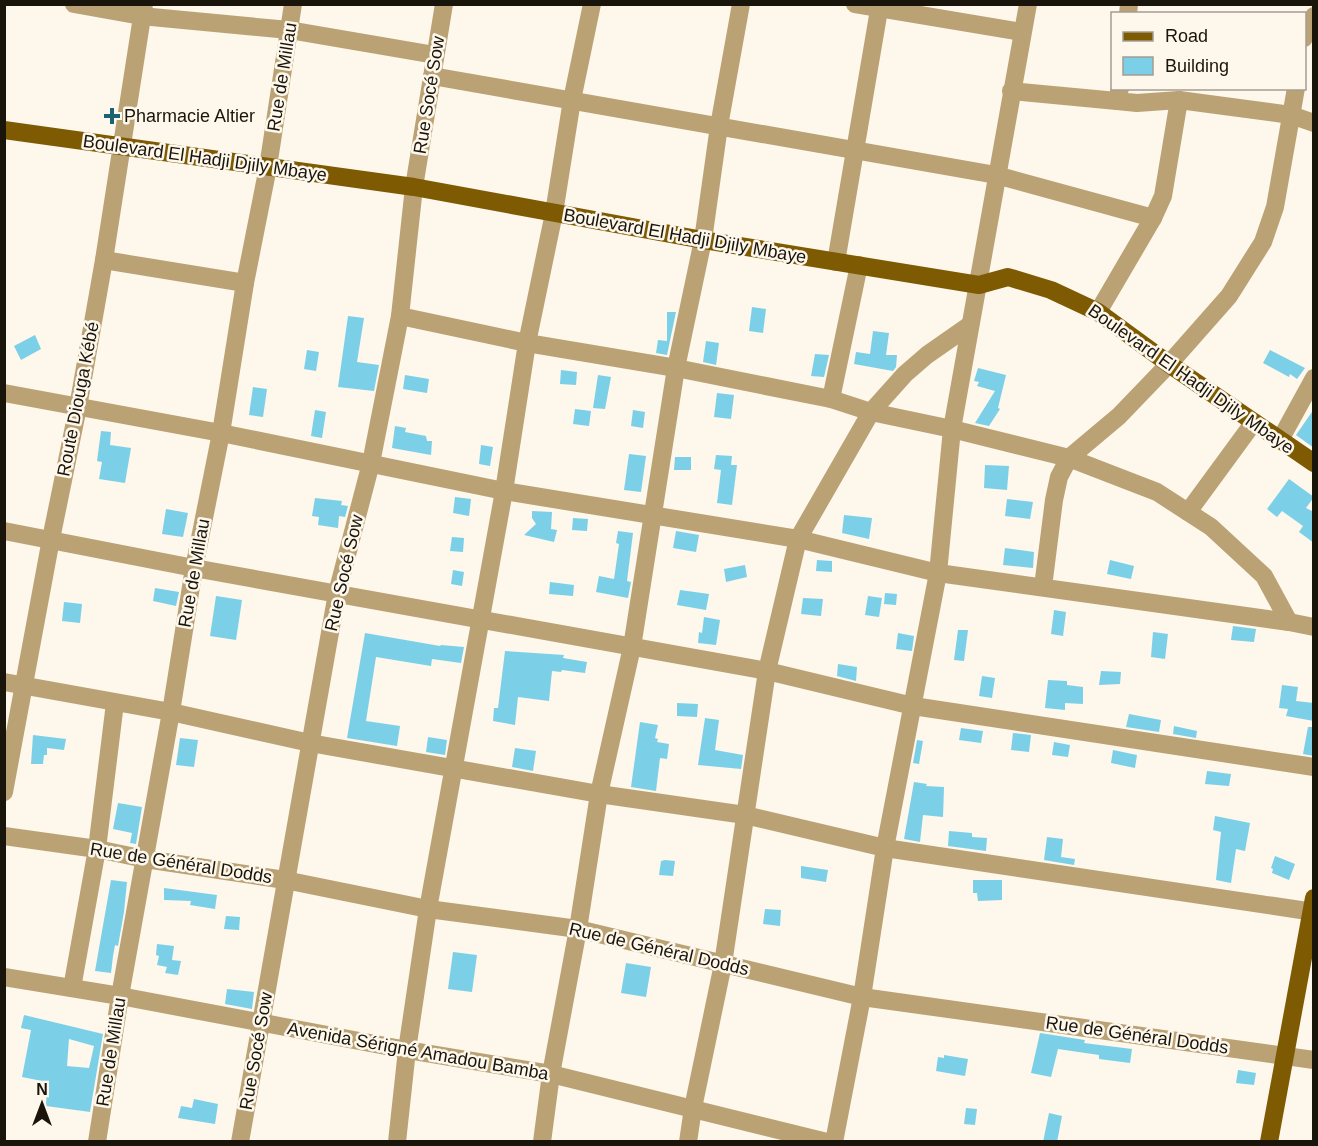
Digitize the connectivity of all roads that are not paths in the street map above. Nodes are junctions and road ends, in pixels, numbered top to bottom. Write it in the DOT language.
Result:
graph roads {
  1 [pos="75,4"];
  2 [pos="293,4"];
  3 [pos="444,4"];
  4 [pos="592,4"];
  5 [pos="741,4"];
  6 [pos="855,4"];
  7 [pos="1028,4"];
  8 [pos="880,7"];
  9 [pos="143,10"];
  10 [pos="1314,16"];
  11 [pos="289,30"];
  12 [pos="1022,32"];
  13 [pos="1306,36"];
  14 [pos="435,55"];
  15 [pos="432,76"];
  16 [pos="1296,90"];
  17 [pos="1011,91"];
  18 [pos="1118,95"];
  19 [pos="572,100"];
  20 [pos="1179,100"];
  21 [pos="1291,115"];
  22 [pos="1314,123"];
  23 [pos="719,126"];
  24 [pos="4,130"];
  25 [pos="121,147"];
  26 [pos="855,150"];
  27 [pos="268,167"];
  28 [pos="996,175"];
  29 [pos="414,188"];
  30 [pos="554,213"];
  31 [pos="1153,218"];
  32 [pos="703,240"];
  33 [pos="104,260"];
  34 [pos="836,262"];
  35 [pos="859,265"];
  36 [pos="245,284"];
  37 [pos="979,285"];
  38 [pos="1098,312"];
  39 [pos="400,316"];
  40 [pos="970,325"];
  41 [pos="527,343"];
  42 [pos="1169,364"];
  43 [pos="676,368"];
  44 [pos="1314,378"];
  45 [pos="4,393"];
  46 [pos="831,399"];
  47 [pos="78,407"];
  48 [pos="871,412"];
  49 [pos="1254,422"];
  50 [pos="952,429"];
  51 [pos="221,433"];
  52 [pos="1280,440"];
  53 [pos="1069,458"];
  54 [pos="371,463"];
  55 [pos="1314,463"];
  56 [pos="504,491"];
  57 [pos="1188,512"];
  58 [pos="652,516"];
  59 [pos="4,531"];
  60 [pos="51,539"];
  61 [pos="798,539"];
  62 [pos="194,568"];
  63 [pos="938,573"];
  64 [pos="1043,587"];
  65 [pos="337,593"];
  66 [pos="481,619"];
  67 [pos="1289,622"];
  68 [pos="1314,627"];
  69 [pos="632,647"];
  70 [pos="767,671"];
  71 [pos="4,682"];
  72 [pos="24,686"];
  73 [pos="115,703"];
  74 [pos="914,706"];
  75 [pos="171,712"];
  76 [pos="310,743"];
  77 [pos="1314,767"];
  78 [pos="453,768"];
  79 [pos="4,792"];
  80 [pos="599,794"];
  81 [pos="746,815"];
  82 [pos="4,836"];
  83 [pos="885,848"];
  84 [pos="97,849"];
  85 [pos="145,859"];
  86 [pos="285,879"];
  87 [pos="1313,907"];
  88 [pos="428,909"];
  89 [pos="578,929"];
  90 [pos="723,964"];
  91 [pos="4,977"];
  92 [pos="72,988"];
  93 [pos="120,996"];
  94 [pos="862,997"];
  95 [pos="260,1023"];
  96 [pos="407,1050"];
  97 [pos="1285,1055"];
  98 [pos="1314,1060"];
  99 [pos="551,1074"];
  100 [pos="693,1108"];
  101 [pos="97,1142"];
  102 [pos="240,1142"];
  103 [pos="396,1142"];
  104 [pos="542,1142"];
  105 [pos="688,1142"];
  106 [pos="827,1142"];
  107 [pos="834,1142"];
  108 [pos="1269,1142"];
  1 -- 9 [label="street"];
  2 -- 11 [label="street, Rue de Millau"];
  3 -- 14 [label="street, Rue Socé Sow"];
  4 -- 19 [label="street"];
  5 -- 23 [label="street"];
  6 -- 8 [label="street"];
  7 -- 12 [label="street"];
  8 -- 12 [label="street"];
  8 -- 26 [label="street"];
  9 -- 11 [label="street"];
  9 -- 25 [label="street, Route Diouga Kébé"];
  10 -- 13 [label="street"];
  11 -- 14 [label="street"];
  11 -- 27 [label="street, Rue de Millau"];
  12 -- 17 [label="street"];
  14 -- 15 [label="street, Rue Socé Sow"];
  15 -- 19 [label="street"];
  15 -- 29 [label="street, Rue Socé Sow"];
  16 -- 21 [label="street"];
  17 -- 18 [label="street"];
  17 -- 28 [label="street"];
  18 -- 20 [label="street"];
  19 -- 23 [label="street"];
  19 -- 30 [label="street"];
  20 -- 21 [label="street"];
  20 -- 31 [label="street"];
  21 -- 22 [label="street"];
  21 -- 42 [label="street"];
  23 -- 26 [label="street"];
  23 -- 32 [label="street"];
  24 -- 25 [label="main road, Boulevard El Hadji Djily Mbaye"];
  25 -- 27 [label="main road, Boulevard El Hadji Djily Mbaye"];
  25 -- 33 [label="street, Route Diouga Kébé"];
  26 -- 28 [label="street"];
  26 -- 34 [label="street"];
  27 -- 29 [label="main road, Boulevard El Hadji Djily Mbaye"];
  27 -- 36 [label="street, Rue de Millau"];
  28 -- 31 [label="street"];
  28 -- 37 [label="street"];
  29 -- 30 [label="main road, Boulevard El Hadji Djily Mbaye"];
  29 -- 39 [label="street, Rue Socé Sow"];
  30 -- 32 [label="main road, Boulevard El Hadji Djily Mbaye"];
  30 -- 41 [label="street"];
  31 -- 38 [label="street"];
  32 -- 34 [label="main road, Boulevard El Hadji Djily Mbaye"];
  32 -- 43 [label="street"];
  33 -- 36 [label="street"];
  33 -- 47 [label="street, Route Diouga Kébé"];
  34 -- 35 [label="main road, Boulevard El Hadji Djily Mbaye"];
  35 -- 37 [label="main road, Boulevard El Hadji Djily Mbaye"];
  35 -- 46 [label="street"];
  36 -- 51 [label="street, Rue de Millau"];
  37 -- 38 [label="main road, Boulevard El Hadji Djily Mbaye"];
  37 -- 40 [label="street"];
  38 -- 42 [label="main road, Boulevard El Hadji Djily Mbaye"];
  39 -- 41 [label="street"];
  39 -- 54 [label="street, Rue Socé Sow"];
  40 -- 48 [label="street"];
  40 -- 50 [label="street"];
  41 -- 43 [label="street"];
  41 -- 56 [label="street"];
  42 -- 49 [label="main road, Boulevard El Hadji Djily Mbaye"];
  42 -- 53 [label="street"];
  43 -- 46 [label="street"];
  43 -- 58 [label="street"];
  44 -- 52 [label="street"];
  45 -- 47 [label="street"];
  46 -- 48 [label="street"];
  47 -- 51 [label="street"];
  47 -- 60 [label="street, Route Diouga Kébé"];
  48 -- 50 [label="street"];
  48 -- 61 [label="street"];
  49 -- 52 [label="main road, Boulevard El Hadji Djily Mbaye"];
  49 -- 57 [label="street"];
  50 -- 53 [label="street"];
  50 -- 63 [label="street"];
  51 -- 54 [label="street"];
  51 -- 62 [label="street, Rue de Millau"];
  52 -- 55 [label="main road, Boulevard El Hadji Djily Mbaye"];
  53 -- 57 [label="street"];
  53 -- 64 [label="street"];
  54 -- 56 [label="street"];
  54 -- 65 [label="street, Rue Socé Sow"];
  56 -- 58 [label="street"];
  56 -- 66 [label="street"];
  57 -- 67 [label="street"];
  58 -- 61 [label="street"];
  58 -- 69 [label="street"];
  59 -- 60 [label="street"];
  60 -- 62 [label="street"];
  60 -- 72 [label="street, Route Diouga Kébé"];
  61 -- 63 [label="street"];
  61 -- 70 [label="street"];
  62 -- 65 [label="street"];
  62 -- 75 [label="street, Rue de Millau"];
  63 -- 64 [label="street"];
  63 -- 74 [label="street"];
  64 -- 67 [label="street"];
  65 -- 66 [label="street"];
  65 -- 76 [label="street, Rue Socé Sow"];
  66 -- 69 [label="street"];
  66 -- 78 [label="street"];
  67 -- 68 [label="street"];
  69 -- 70 [label="street"];
  69 -- 80 [label="street"];
  70 -- 74 [label="street"];
  70 -- 81 [label="street"];
  71 -- 72 [label="street"];
  72 -- 73 [label="street"];
  72 -- 79 [label="street, Route Diouga Kébé"];
  73 -- 75 [label="street"];
  73 -- 84 [label="street"];
  74 -- 77 [label="street"];
  74 -- 83 [label="street"];
  75 -- 76 [label="street"];
  75 -- 85 [label="street, Rue de Millau"];
  76 -- 78 [label="street"];
  76 -- 86 [label="street, Rue Socé Sow"];
  78 -- 80 [label="street"];
  78 -- 88 [label="street"];
  80 -- 81 [label="street"];
  80 -- 89 [label="street"];
  81 -- 83 [label="street"];
  81 -- 90 [label="street"];
  82 -- 84 [label="street, Rue de Général Dodds"];
  83 -- 87 [label="street"];
  83 -- 94 [label="street"];
  84 -- 85 [label="street, Rue de Général Dodds"];
  84 -- 92 [label="street"];
  85 -- 86 [label="street, Rue de Général Dodds"];
  85 -- 93 [label="street, Rue de Millau"];
  86 -- 88 [label="street, Rue de Général Dodds"];
  86 -- 95 [label="street, Rue Socé Sow"];
  87 -- 97 [label="main road"];
  88 -- 89 [label="street, Rue de Général Dodds"];
  88 -- 96 [label="street"];
  89 -- 90 [label="street, Rue de Général Dodds"];
  89 -- 99 [label="street"];
  90 -- 94 [label="street, Rue de Général Dodds"];
  90 -- 100 [label="street"];
  91 -- 92 [label="street, Avenida Sérigné Amadou Bamba"];
  92 -- 93 [label="street, Avenida Sérigné Amadou Bamba"];
  93 -- 95 [label="street, Avenida Sérigné Amadou Bamba"];
  93 -- 101 [label="street, Rue de Millau"];
  94 -- 97 [label="street, Rue de Général Dodds"];
  94 -- 107 [label="street"];
  95 -- 96 [label="street, Avenida Sérigné Amadou Bamba"];
  95 -- 102 [label="street, Rue Socé Sow"];
  96 -- 99 [label="street, Avenida Sérigné Amadou Bamba"];
  96 -- 103 [label="street"];
  97 -- 98 [label="street, Rue de Général Dodds"];
  97 -- 108 [label="main road"];
  99 -- 100 [label="street, Avenida Sérigné Amadou Bamba"];
  99 -- 104 [label="street"];
  100 -- 105 [label="street"];
  100 -- 106 [label="street, Avenida Sérigné Amadou Bamba"];
}
